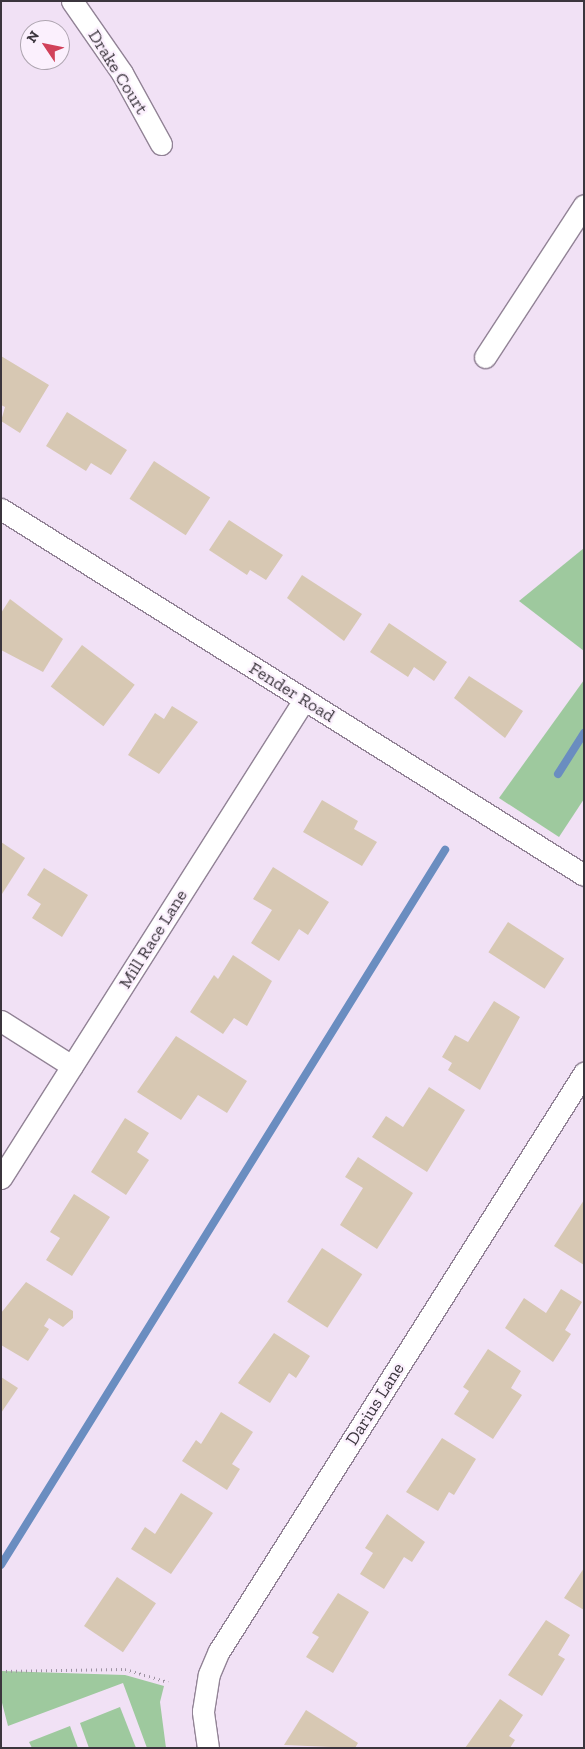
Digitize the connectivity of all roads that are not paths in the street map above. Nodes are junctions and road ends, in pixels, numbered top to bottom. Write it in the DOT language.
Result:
graph roads {
  1 [pos="72,1"];
  2 [pos="161,144"];
  3 [pos="584,206"];
  4 [pos="485,357"];
  5 [pos="1,509"];
  6 [pos="304,700"];
  7 [pos="584,874"];
  8 [pos="1,1021"];
  9 [pos="72,1066"];
  10 [pos="584,1073"];
  11 [pos="1,1178"];
  12 [pos="208,1748"];
  1 -- 2 [label="street, Drake Court"];
  3 -- 4 [label="street"];
  5 -- 6 [label="street, Fender Road"];
  6 -- 7 [label="street, Fender Road"];
  6 -- 9 [label="street, Mill Race Lane"];
  8 -- 9 [label="street"];
  9 -- 11 [label="street, Mill Race Lane"];
  10 -- 12 [label="street, Darius Lane"];
}
